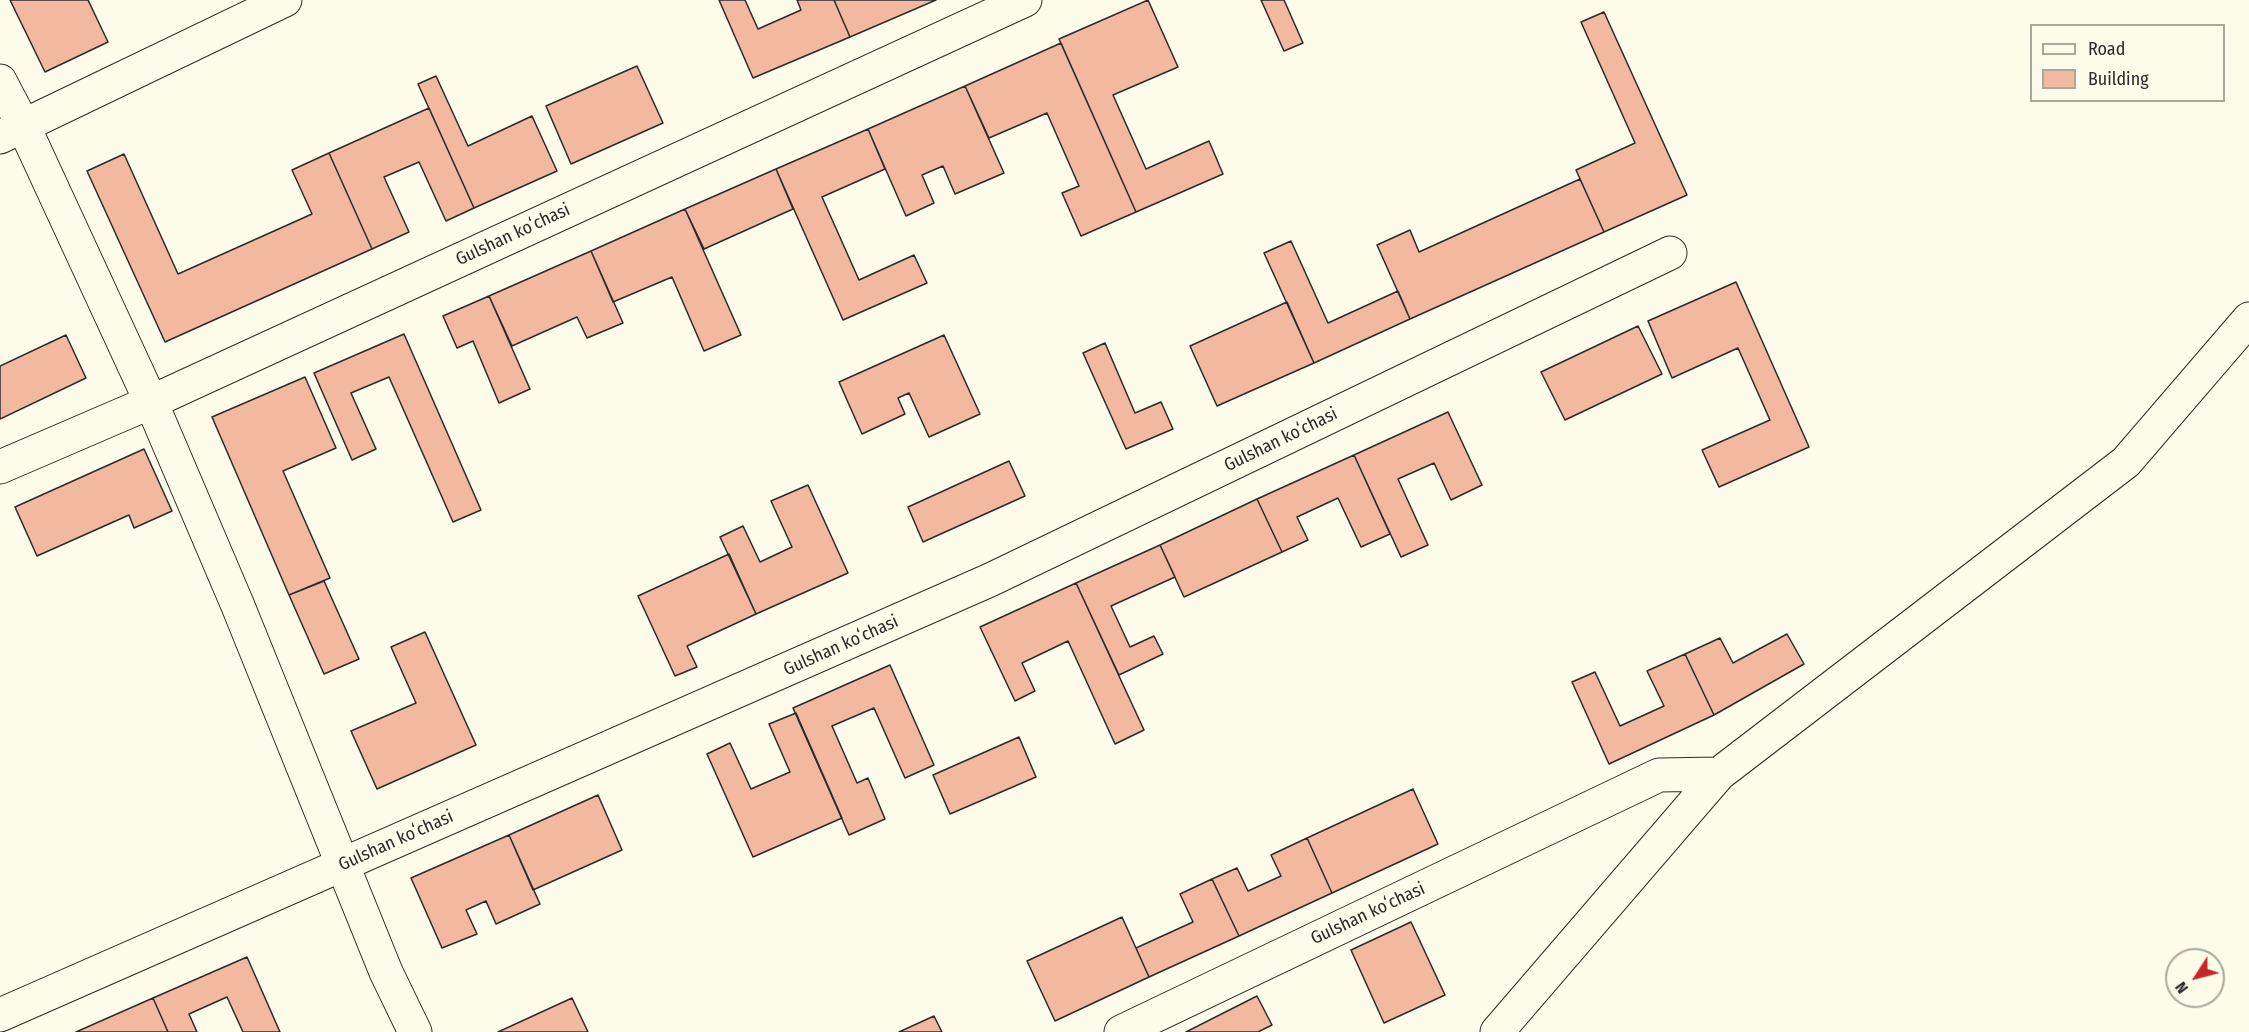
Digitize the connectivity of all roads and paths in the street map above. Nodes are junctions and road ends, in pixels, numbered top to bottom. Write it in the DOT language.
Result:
graph roads {
  1 [pos="285,0"];
  2 [pos="1025,0"];
  3 [pos="0,81"];
  4 [pos="12,132"];
  5 [pos="1670,253"];
  6 [pos="2249,319"];
  7 [pos="151,402"];
  8 [pos="0,467"];
  9 [pos="1719,774"];
  10 [pos="343,864"];
  11 [pos="0,1016"];
  12 [pos="415,1032"];
  13 [pos="1121,1032"];
  14 [pos="1497,1032"];
  1 -- 4 [label="street"];
  2 -- 7 [label="street, Gulshan koʻchasi"];
  3 -- 4 [label="street"];
  4 -- 7 [label="street"];
  5 -- 10 [label="street, Gulshan koʻchasi"];
  6 -- 9 [label="street"];
  7 -- 8 [label="street, Gulshan koʻchasi"];
  7 -- 10 [label="street"];
  9 -- 13 [label="street, Gulshan koʻchasi"];
  9 -- 14 [label="street"];
  10 -- 11 [label="street, Gulshan koʻchasi"];
  10 -- 12 [label="street"];
}
